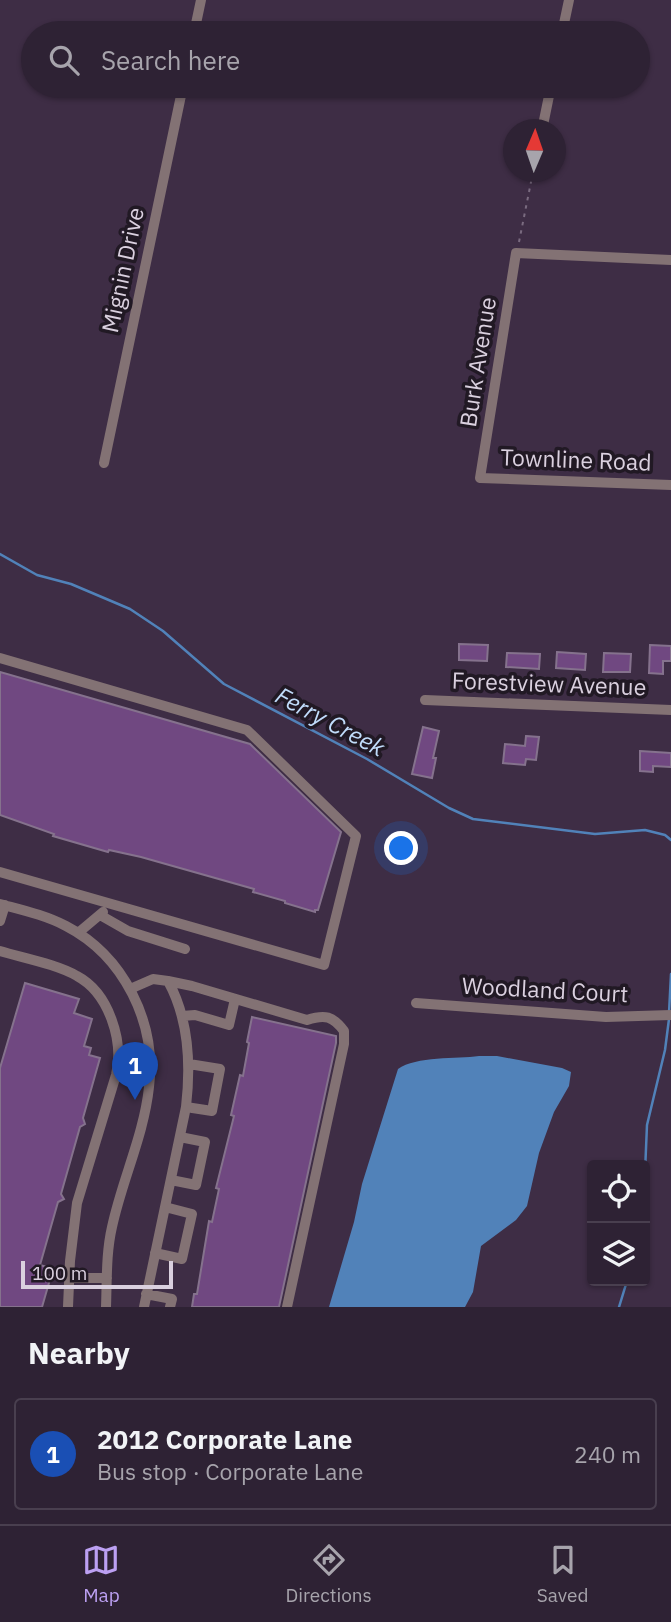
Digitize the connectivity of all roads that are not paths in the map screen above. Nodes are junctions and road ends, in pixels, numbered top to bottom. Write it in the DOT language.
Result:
graph roads {
  1 [pos="201,0"];
  2 [pos="569,0"];
  3 [pos="197,21"];
  4 [pos="565,21"];
  5 [pos="180,98"];
  6 [pos="549,98"];
  7 [pos="544,119"];
  8 [pos="671,260"];
  9 [pos="104,463"];
  10 [pos="480,478"];
  11 [pos="671,485"];
  12 [pos="0,658"];
  13 [pos="425,700"];
  14 [pos="671,710"];
  15 [pos="0,872"];
  16 [pos="114,904"];
  17 [pos="2,905"];
  18 [pos="100,915"];
  19 [pos="0,921"];
  20 [pos="78,933"];
  21 [pos="185,949"];
  22 [pos="0,951"];
  23 [pos="168,981"];
  24 [pos="130,989"];
  25 [pos="235,999"];
  26 [pos="416,1003"];
  27 [pos="182,1016"];
  28 [pos="667,1016"];
  29 [pos="189,1063"];
  30 [pos="186,1107"];
  31 [pos="180,1137"];
  32 [pos="171,1180"];
  33 [pos="165,1208"];
  34 [pos="155,1253"];
  35 [pos="69,1278"];
  36 [pos="107,1278"];
  37 [pos="146,1294"];
  38 [pos="65,1307"];
  39 [pos="106,1307"];
  40 [pos="144,1307"];
  41 [pos="170,1307"];
  42 [pos="287,1307"];
  1 -- 3 [label="street"];
  2 -- 4 [label="street"];
  5 -- 9 [label="street, Mignin Drive"];
  6 -- 7 [label="street"];
  8 -- 10 [label="street, Burk Avenue"];
  10 -- 11 [label="street, Townline Road"];
  12 -- 16 [label="street"];
  13 -- 14 [label="street, Forestview Avenue"];
  15 -- 16 [label="street"];
  16 -- 18 [label="street"];
  17 -- 19 [label="street"];
  17 -- 20 [label="street"];
  18 -- 20 [label="street"];
  18 -- 21 [label="street"];
  20 -- 24 [label="street"];
  22 -- 35 [label="street"];
  23 -- 24 [label="street"];
  23 -- 25 [label="street"];
  23 -- 27 [label="street"];
  24 -- 36 [label="street"];
  25 -- 27 [label="street"];
  25 -- 42 [label="street"];
  26 -- 28 [label="street, Woodland Court"];
  27 -- 29 [label="street"];
  29 -- 30 [label="street"];
  29 -- 30 [label="street"];
  30 -- 31 [label="street"];
  31 -- 32 [label="street"];
  31 -- 32 [label="street"];
  32 -- 33 [label="street"];
  33 -- 34 [label="street"];
  33 -- 34 [label="street"];
  34 -- 37 [label="street"];
  35 -- 36 [label="street"];
  35 -- 38 [label="street"];
  36 -- 39 [label="street"];
  37 -- 40 [label="street"];
  37 -- 41 [label="street"];
}
